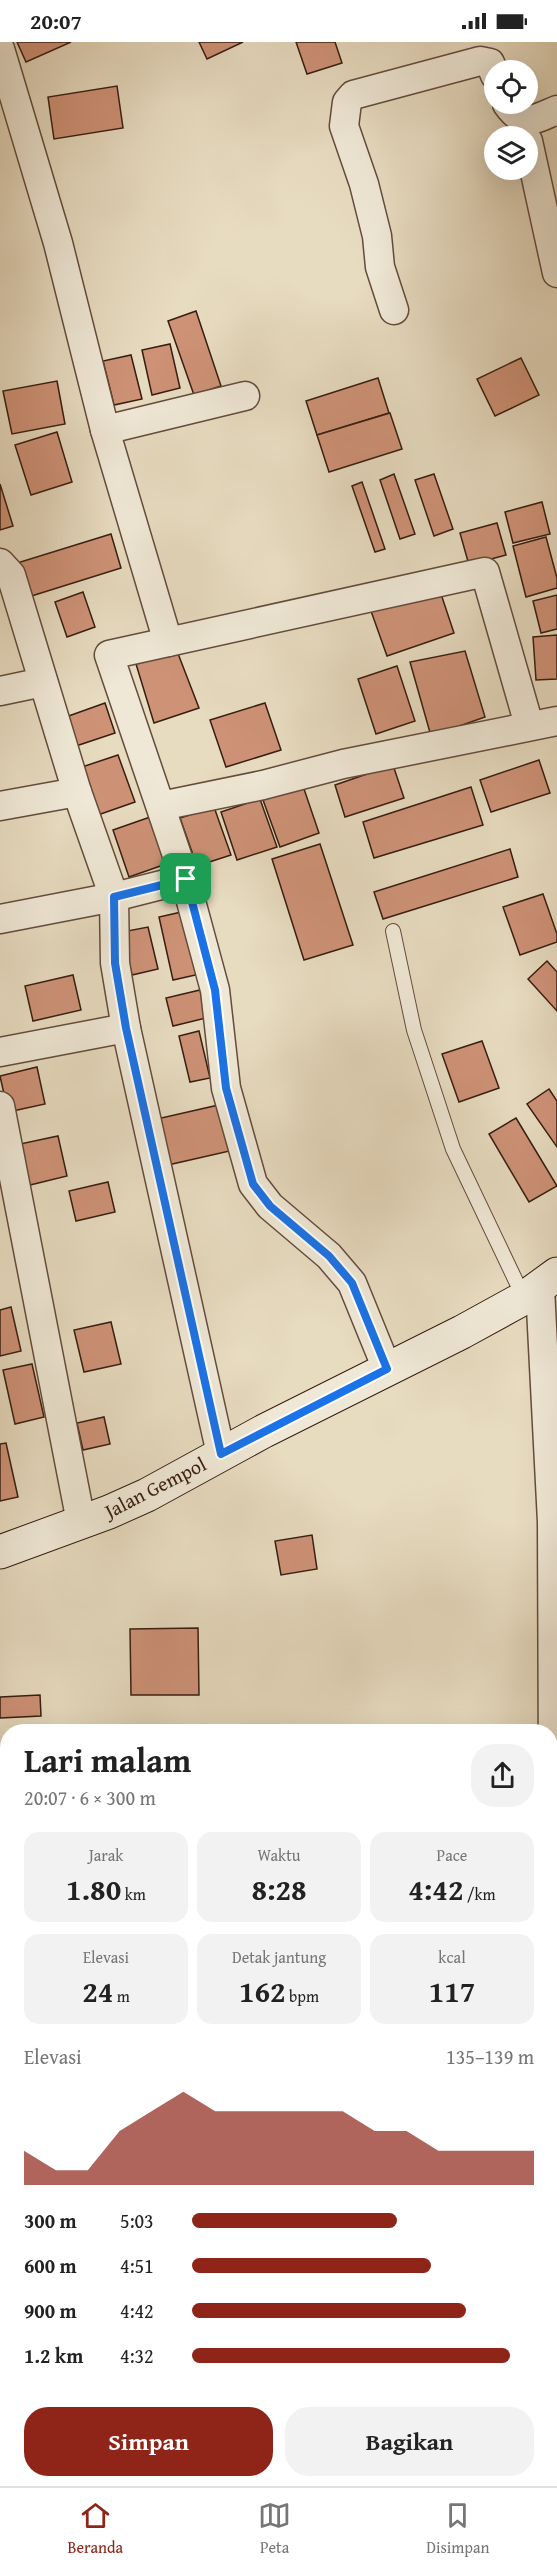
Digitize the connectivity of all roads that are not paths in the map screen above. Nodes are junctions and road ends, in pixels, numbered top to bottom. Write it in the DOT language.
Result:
graph roads {
  1 [pos="0,50"];
  2 [pos="484,61"];
  3 [pos="557,110"];
  4 [pos="521,125"];
  5 [pos="557,273"];
  6 [pos="394,310"];
  7 [pos="245,396"];
  8 [pos="105,430"];
  9 [pos="0,563"];
  10 [pos="168,642"];
  11 [pos="43,682"];
  12 [pos="0,692"];
  13 [pos="557,721"];
  14 [pos="529,725"];
  15 [pos="77,792"];
  16 [pos="0,806"];
  17 [pos="161,806"];
  18 [pos="186,879"];
  19 [pos="114,897"];
  20 [pos="0,919"];
  21 [pos="393,930"];
  22 [pos="126,1028"];
  23 [pos="0,1052"];
  24 [pos="0,1106"];
  25 [pos="540,1287"];
  26 [pos="387,1369"];
  27 [pos="221,1454"];
  28 [pos="81,1522"];
  29 [pos="555,1522"];
  30 [pos="0,1552"];
  31 [pos="554,1724"];
  1 -- 8 [label="street"];
  2 -- 6 [label="street"];
  3 -- 4 [label="street"];
  4 -- 5 [label="street"];
  7 -- 8 [label="street"];
  8 -- 10 [label="street"];
  9 -- 11 [label="street"];
  10 -- 14 [label="street"];
  10 -- 17 [label="street"];
  11 -- 12 [label="street"];
  11 -- 15 [label="street"];
  13 -- 14 [label="street"];
  14 -- 17 [label="street"];
  15 -- 16 [label="street"];
  15 -- 19 [label="street"];
  17 -- 18 [label="street"];
  18 -- 19 [label="street"];
  18 -- 26 [label="street"];
  19 -- 20 [label="street"];
  19 -- 22 [label="street"];
  21 -- 25 [label="lane"];
  22 -- 23 [label="street"];
  22 -- 27 [label="street"];
  24 -- 28 [label="street"];
  25 -- 26 [label="main road, Jalan Gempol"];
  25 -- 29 [label="street"];
  26 -- 27 [label="main road, Jalan Gempol"];
  27 -- 28 [label="main road, Jalan Gempol"];
  28 -- 30 [label="main road, Jalan Gempol"];
  29 -- 31 [label="street"];
}
